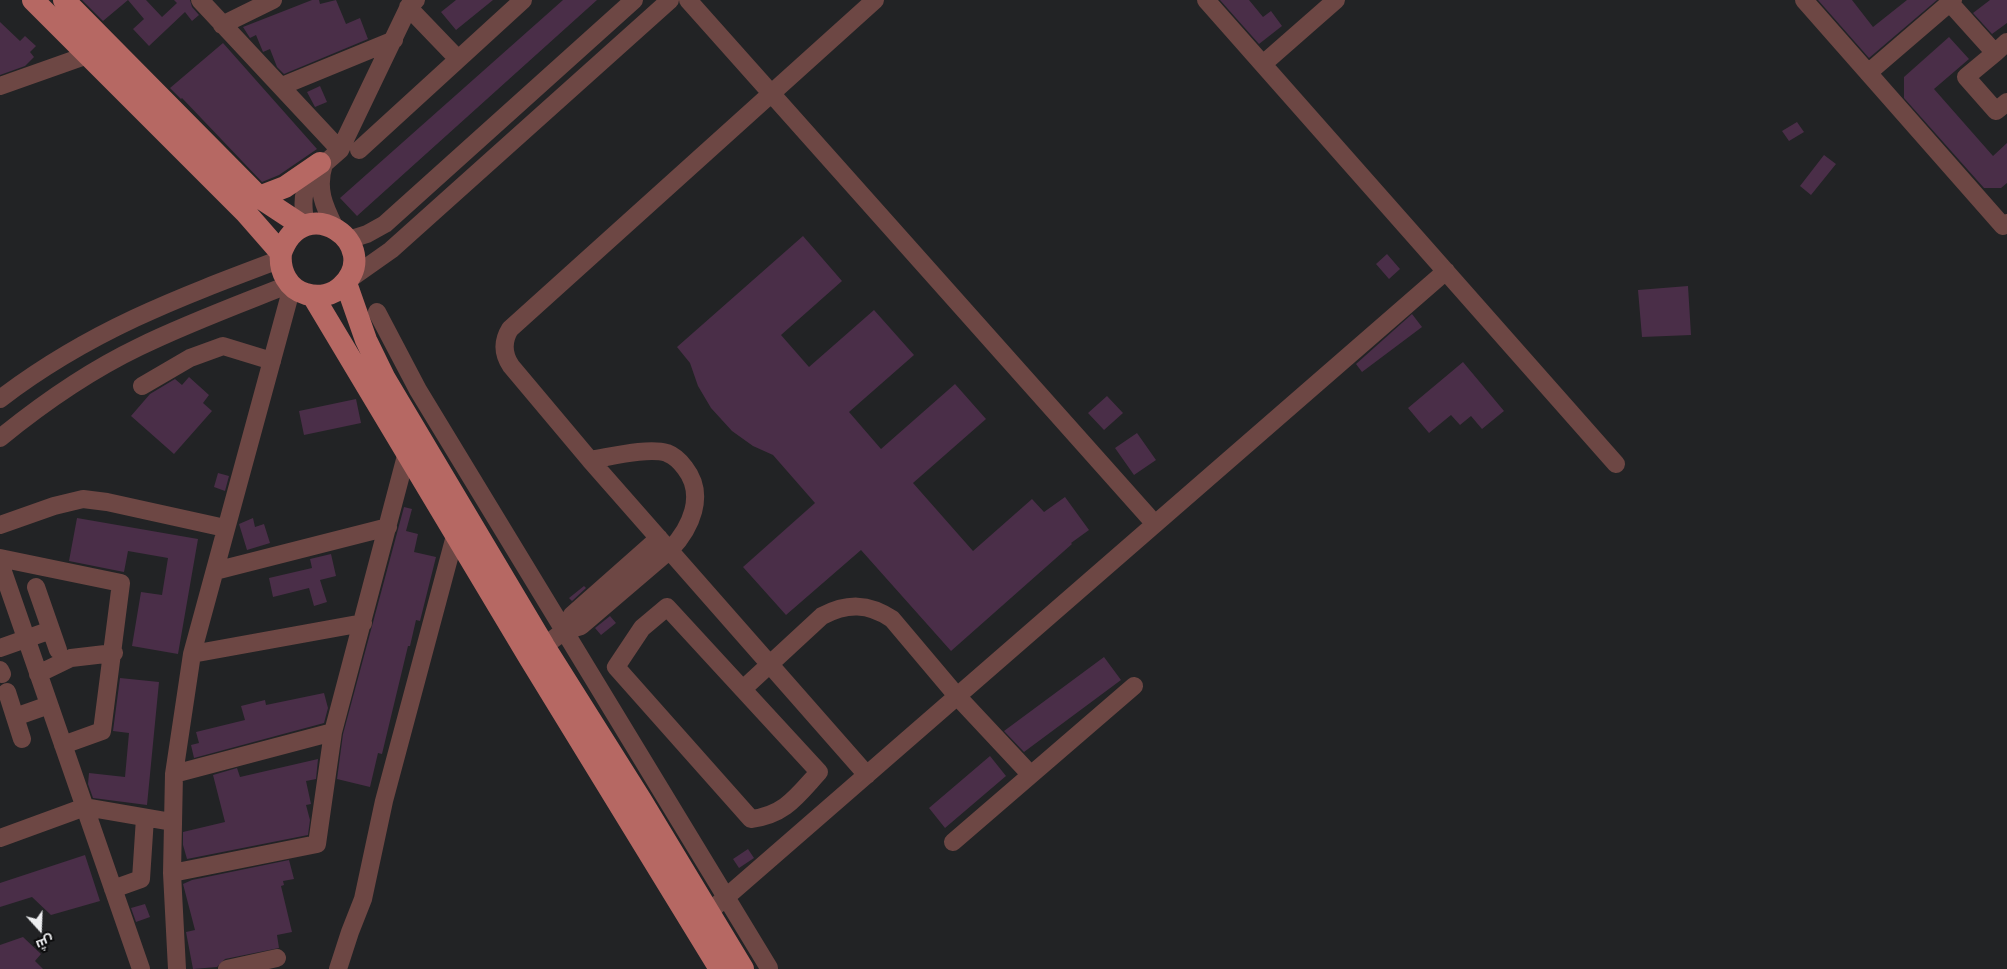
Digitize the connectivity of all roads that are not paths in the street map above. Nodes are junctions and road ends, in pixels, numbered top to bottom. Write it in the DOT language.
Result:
graph roads {
  1 [pos="33,0"];
  2 [pos="64,0"];
  3 [pos="200,0"];
  4 [pos="273,0"];
  5 [pos="523,0"];
  6 [pos="634,0"];
  7 [pos="670,0"];
  8 [pos="688,0"];
  9 [pos="875,0"];
  10 [pos="1206,0"];
  11 [pos="1336,0"];
  12 [pos="1804,0"];
  13 [pos="1952,1"];
  14 [pos="412,2"];
  15 [pos="222,25"];
  16 [pos="394,40"];
  17 [pos="111,47"];
  18 [pos="2001,48"];
  19 [pos="88,55"];
  20 [pos="458,59"];
  21 [pos="1263,64"];
  22 [pos="1868,74"];
  23 [pos="1,84"];
  24 [pos="282,86"];
  25 [pos="773,92"];
  26 [pos="2007,102"];
  27 [pos="340,150"];
  28 [pos="360,150"];
  29 [pos="322,164"];
  30 [pos="259,197"];
  31 [pos="2007,223"];
  32 [pos="305,225"];
  33 [pos="342,234"];
  34 [pos="281,256"];
  35 [pos="1446,271"];
  36 [pos="346,282"];
  37 [pos="291,286"];
  38 [pos="313,296"];
  39 [pos="377,312"];
  40 [pos="272,361"];
  41 [pos="142,386"];
  42 [pos="0,399"];
  43 [pos="0,438"];
  44 [pos="407,452"];
  45 [pos="590,460"];
  46 [pos="1616,464"];
  47 [pos="1154,524"];
  48 [pos="0,525"];
  49 [pos="388,527"];
  50 [pos="225,528"];
  51 [pos="456,532"];
  52 [pos="664,544"];
  53 [pos="0,558"];
  54 [pos="0,563"];
  55 [pos="215,571"];
  56 [pos="36,587"];
  57 [pos="363,623"];
  58 [pos="51,630"];
  59 [pos="564,631"];
  60 [pos="26,638"];
  61 [pos="0,648"];
  62 [pos="58,650"];
  63 [pos="537,652"];
  64 [pos="114,653"];
  65 [pos="192,654"];
  66 [pos="769,664"];
  67 [pos="38,674"];
  68 [pos="1134,686"];
  69 [pos="743,689"];
  70 [pos="7,692"];
  71 [pos="957,696"];
  72 [pos="49,705"];
  73 [pos="15,716"];
  74 [pos="333,732"];
  75 [pos="22,739"];
  76 [pos="63,745"];
  77 [pos="174,774"];
  78 [pos="867,774"];
  79 [pos="1030,774"];
  80 [pos="85,807"];
  81 [pos="145,818"];
  82 [pos="172,822"];
  83 [pos="0,838"];
  84 [pos="952,842"];
  85 [pos="172,873"];
  86 [pos="113,889"];
  87 [pos="727,898"];
  88 [pos="701,918"];
  89 [pos="277,958"];
  90 [pos="769,968"];
  91 [pos="141,969"];
  92 [pos="177,969"];
  93 [pos="227,969"];
  94 [pos="338,969"];
  95 [pos="720,969"];
  96 [pos="743,969"];
  1 -- 19 [label="main road"];
  2 -- 17 [label="main road"];
  3 -- 15 [label="street"];
  4 -- 15 [label="street"];
  5 -- 20 [label="street"];
  6 -- 33 [label="street"];
  7 -- 36 [label="street"];
  8 -- 25 [label="street"];
  9 -- 25 [label="street"];
  10 -- 21 [label="street"];
  11 -- 21 [label="street"];
  12 -- 22 [label="street"];
  13 -- 18 [label="street"];
  13 -- 22 [label="street"];
  14 -- 16 [label="street"];
  14 -- 20 [label="street"];
  15 -- 24 [label="street"];
  16 -- 24 [label="street"];
  16 -- 27 [label="street"];
  17 -- 19 [label="street"];
  17 -- 30 [label="main road"];
  18 -- 26 [label="street"];
  19 -- 23 [label="street"];
  19 -- 34 [label="main road"];
  20 -- 28 [label="street"];
  21 -- 35 [label="street"];
  22 -- 31 [label="street"];
  24 -- 27 [label="street"];
  25 -- 45 [label="street"];
  25 -- 47 [label="street"];
  27 -- 29 [label="street"];
  29 -- 30 [label="main road"];
  29 -- 32 [label="street"];
  29 -- 33 [label="street"];
  30 -- 32 [label="main road"];
  32 -- 33 [label="main road"];
  32 -- 34 [label="main road"];
  33 -- 36 [label="main road"];
  34 -- 37 [label="main road"];
  34 -- 42 [label="street"];
  35 -- 46 [label="street"];
  35 -- 47 [label="street"];
  36 -- 38 [label="main road"];
  36 -- 63 [label="main road"];
  37 -- 38 [label="main road"];
  37 -- 40 [label="street"];
  37 -- 43 [label="street"];
  38 -- 44 [label="main road"];
  39 -- 59 [label="street"];
  40 -- 41 [label="street"];
  40 -- 50 [label="street"];
  44 -- 49 [label="street"];
  44 -- 51 [label="main road"];
  45 -- 52 [label="street"];
  45 -- 52 [label="street"];
  47 -- 71 [label="street"];
  48 -- 50 [label="street"];
  49 -- 55 [label="street"];
  49 -- 57 [label="street"];
  50 -- 55 [label="street"];
  51 -- 63 [label="main road"];
  51 -- 94 [label="street"];
  52 -- 59 [label="street"];
  52 -- 66 [label="street"];
  53 -- 64 [label="street"];
  54 -- 60 [label="street"];
  55 -- 65 [label="street"];
  56 -- 58 [label="street"];
  57 -- 65 [label="street"];
  57 -- 74 [label="street"];
  58 -- 60 [label="street"];
  58 -- 62 [label="street"];
  59 -- 63 [label="street"];
  59 -- 87 [label="street"];
  60 -- 61 [label="street"];
  60 -- 67 [label="street"];
  63 -- 88 [label="main road"];
  64 -- 67 [label="street"];
  64 -- 76 [label="street"];
  65 -- 77 [label="street"];
  66 -- 69 [label="street"];
  66 -- 71 [label="street"];
  66 -- 78 [label="street"];
  67 -- 72 [label="street"];
  68 -- 79 [label="street"];
  69 -- 69 [label="street"];
  70 -- 73 [label="street"];
  71 -- 78 [label="street"];
  71 -- 79 [label="street"];
  72 -- 73 [label="street"];
  72 -- 76 [label="street"];
  73 -- 75 [label="street"];
  74 -- 77 [label="street"];
  74 -- 85 [label="street"];
  76 -- 80 [label="street"];
  77 -- 82 [label="street"];
  78 -- 87 [label="street"];
  79 -- 84 [label="street"];
  80 -- 81 [label="street"];
  80 -- 83 [label="street"];
  80 -- 86 [label="street"];
  81 -- 82 [label="street"];
  81 -- 86 [label="street"];
  82 -- 85 [label="street"];
  85 -- 92 [label="street"];
  86 -- 91 [label="street"];
  87 -- 88 [label="street"];
  87 -- 90 [label="street"];
  88 -- 95 [label="main road"];
  88 -- 96 [label="main road"];
  89 -- 93 [label="street"];
}
